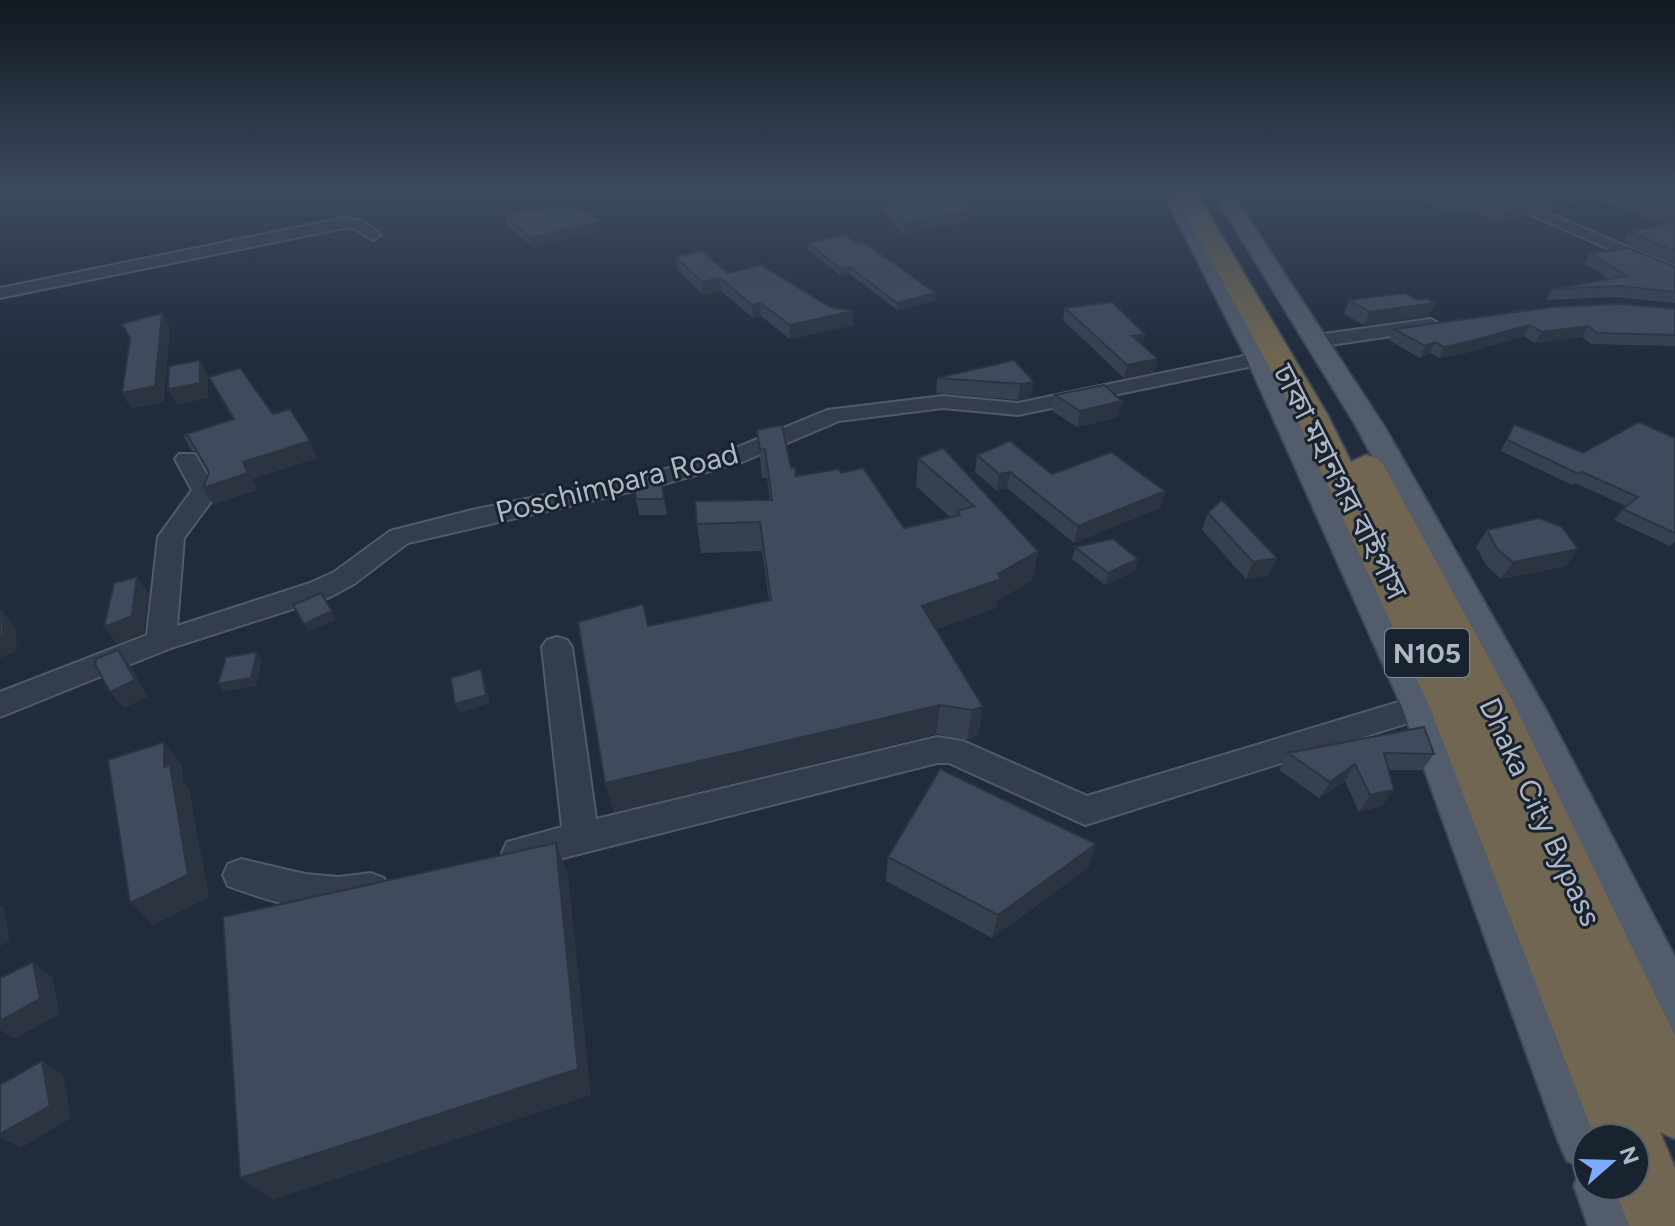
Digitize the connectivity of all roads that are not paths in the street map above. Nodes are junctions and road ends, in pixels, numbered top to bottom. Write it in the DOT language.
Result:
graph roads {
  1 [pos="230,246"];
  2 [pos="1200,246"];
  3 [pos="1216,246"];
  4 [pos="1238,246"];
  5 [pos="1257,246"];
  6 [pos="1613,246"];
  7 [pos="1675,273"];
  8 [pos="0,293"];
  9 [pos="1455,322"];
  10 [pos="1317,341"];
  11 [pos="1258,355"];
  12 [pos="187,459"];
  13 [pos="161,641"];
  14 [pos="557,647"];
  15 [pos="0,705"];
  16 [pos="1422,707"];
  17 [pos="581,838"];
  18 [pos="491,860"];
  19 [pos="241,875"];
  20 [pos="400,883"];
  21 [pos="1675,1011"];
  22 [pos="1675,1106"];
  23 [pos="1580,1122"];
  24 [pos="1621,1122"];
  25 [pos="1651,1194"];
  26 [pos="1609,1202"];
  27 [pos="1618,1226"];
  28 [pos="1664,1226"];
  1 -- 8 [label="street"];
  2 -- 11 [label="main road"];
  3 -- 24 [label="highway, ঢাকা মহানগর বাইপাস / N105"];
  4 -- 22 [label="highway, Dhaka City Bypass / N105"];
  5 -- 10 [label="main road"];
  6 -- 7 [label="street"];
  9 -- 10 [label="street"];
  10 -- 21 [label="main road"];
  11 -- 13 [label="street, Poschimpara Road"];
  11 -- 16 [label="main road"];
  12 -- 13 [label="street"];
  13 -- 15 [label="street, Poschimpara Road"];
  14 -- 17 [label="street"];
  16 -- 17 [label="street"];
  16 -- 23 [label="main road"];
  17 -- 18 [label="street"];
  19 -- 20 [label="street"];
  25 -- 28 [label="highway"];
  26 -- 27 [label="main road"];
}
